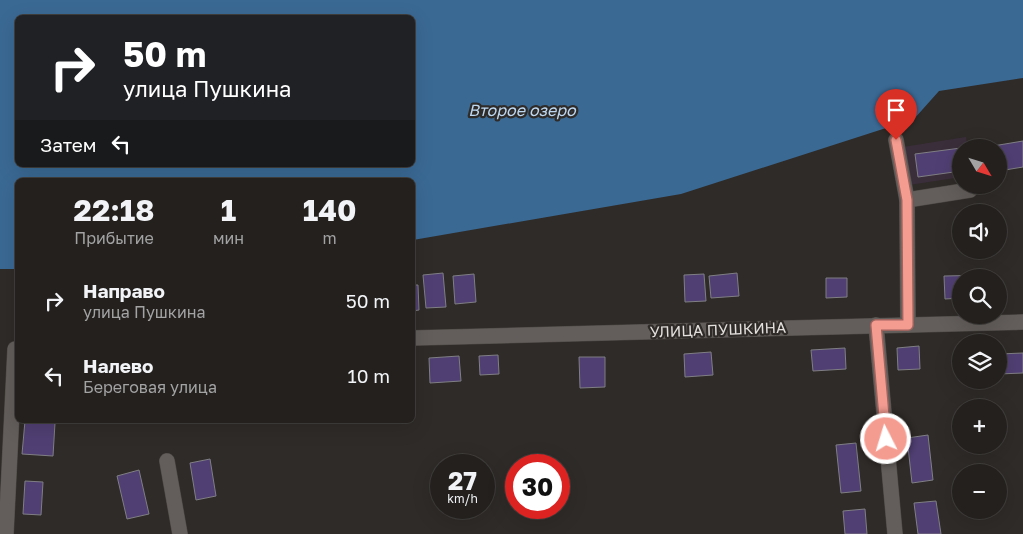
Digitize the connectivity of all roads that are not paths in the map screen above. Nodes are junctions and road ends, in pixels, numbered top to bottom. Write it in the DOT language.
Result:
graph roads {
  1 [pos="896,140"];
  2 [pos="952,193"];
  3 [pos="907,200"];
  4 [pos="1023,322"];
  5 [pos="876,325"];
  6 [pos="908,325"];
  7 [pos="415,338"];
  8 [pos="11,349"];
  9 [pos="167,461"];
  10 [pos="6,534"];
  11 [pos="180,534"];
  12 [pos="895,534"];
  1 -- 3 [label="street"];
  2 -- 3 [label="street"];
  3 -- 6 [label="street"];
  4 -- 6 [label="street, УЛИЦА ПУШКИНА"];
  5 -- 6 [label="street, УЛИЦА ПУШКИНА"];
  5 -- 7 [label="street, УЛИЦА ПУШКИНА"];
  5 -- 12 [label="street"];
  8 -- 10 [label="street"];
  9 -- 11 [label="street"];
}
